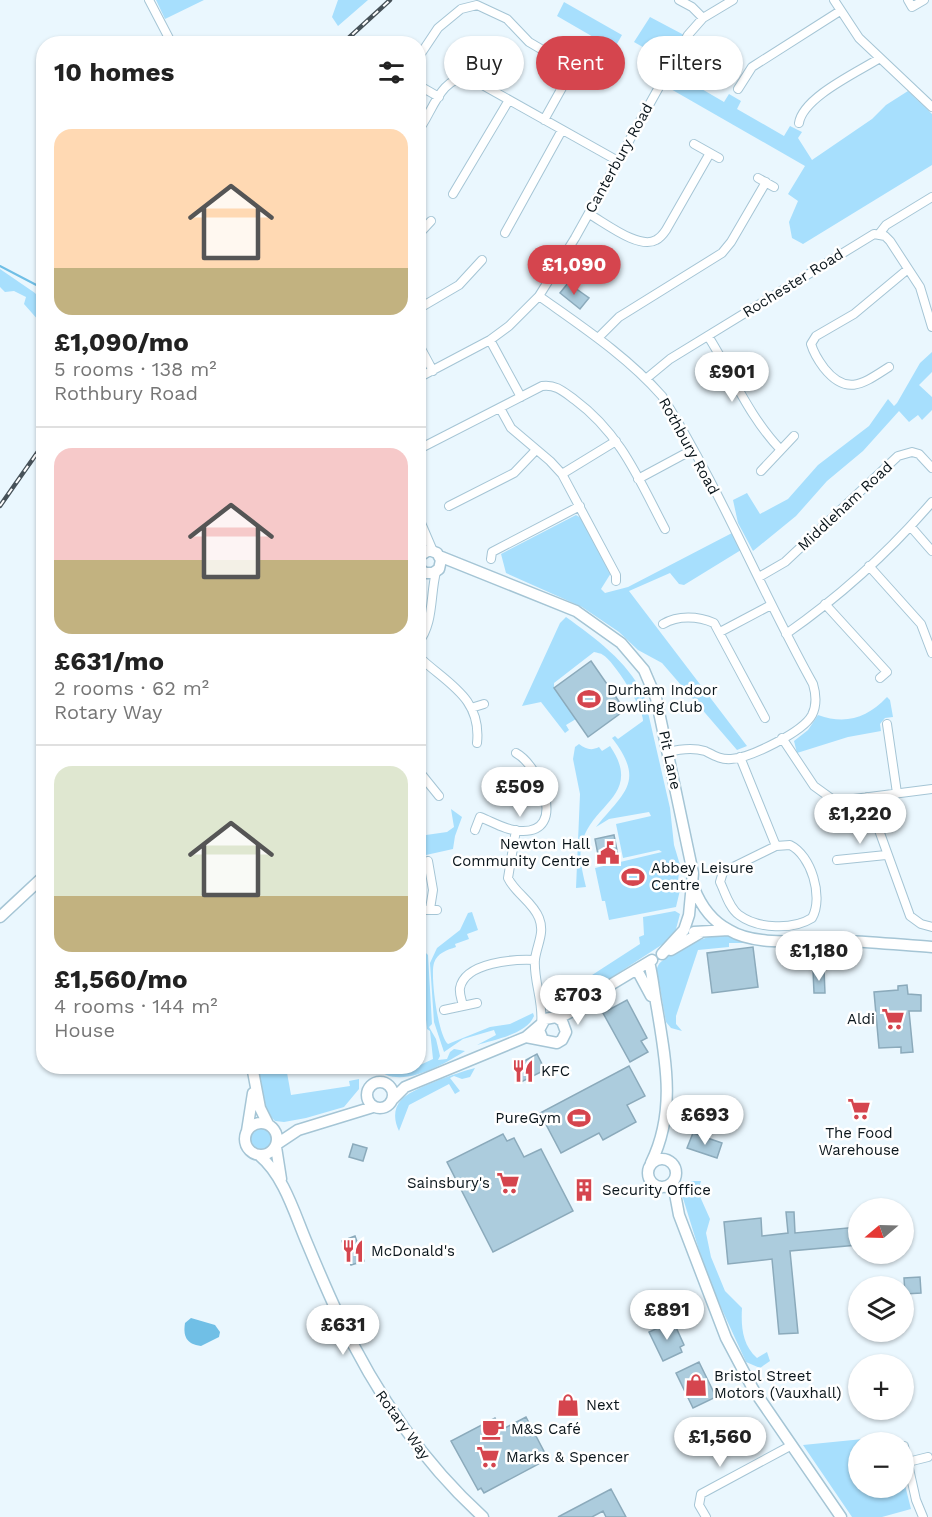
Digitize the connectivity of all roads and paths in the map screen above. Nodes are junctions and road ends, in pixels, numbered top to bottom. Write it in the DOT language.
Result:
graph roads {
  1 [pos="149,0"];
  2 [pos="679,0"];
  3 [pos="733,0"];
  4 [pos="834,0"];
  5 [pos="908,0"];
  6 [pos="924,0"];
  7 [pos="840,11"];
  8 [pos="703,18"];
  9 [pos="168,36"];
  10 [pos="426,46"];
  11 [pos="536,46"];
  12 [pos="880,58"];
  13 [pos="743,81"];
  14 [pos="426,90"];
  15 [pos="561,90"];
  16 [pos="439,97"];
  17 [pos="509,100"];
  18 [pos="932,107"];
  19 [pos="544,120"];
  20 [pos="426,121"];
  21 [pos="799,123"];
  22 [pos="562,130"];
  23 [pos="694,144"];
  24 [pos="710,153"];
  25 [pos="719,158"];
  26 [pos="618,161"];
  27 [pos="774,187"];
  28 [pos="453,194"];
  29 [pos="932,197"];
  30 [pos="588,214"];
  31 [pos="431,221"];
  32 [pos="426,226"];
  33 [pos="505,233"];
  34 [pos="879,234"];
  35 [pos="482,260"];
  36 [pos="908,269"];
  37 [pos="539,296"];
  38 [pos="928,296"];
  39 [pos="426,304"];
  40 [pos="932,327"];
  41 [pos="708,336"];
  42 [pos="598,338"];
  43 [pos="490,340"];
  44 [pos="426,357"];
  45 [pos="889,367"];
  46 [pos="433,371"];
  47 [pos="426,374"];
  48 [pos="647,378"];
  49 [pos="521,397"];
  50 [pos="500,408"];
  51 [pos="794,436"];
  52 [pos="616,441"];
  53 [pos="426,445"];
  54 [pos="536,450"];
  55 [pos="692,450"];
  56 [pos="781,450"];
  57 [pos="932,468"];
  58 [pos="761,471"];
  59 [pos="562,474"];
  60 [pos="638,479"];
  61 [pos="932,502"];
  62 [pos="449,506"];
  63 [pos="580,506"];
  64 [pos="911,527"];
  65 [pos="665,530"];
  66 [pos="932,551"];
  67 [pos="426,554"];
  68 [pos="426,554"];
  69 [pos="491,559"];
  70 [pos="462,565"];
  71 [pos="869,566"];
  72 [pos="426,570"];
  73 [pos="759,577"];
  74 [pos="616,581"];
  75 [pos="825,604"];
  76 [pos="771,605"];
  77 [pos="663,624"];
  78 [pos="426,629"];
  79 [pos="720,632"];
  80 [pos="786,634"];
  81 [pos="932,653"];
  82 [pos="426,662"];
  83 [pos="880,678"];
  84 [pos="484,704"];
  85 [pos="471,708"];
  86 [pos="765,718"];
  87 [pos="887,724"];
  88 [pos="782,738"];
  89 [pos="477,743"];
  90 [pos="668,752"];
  91 [pos="521,753"];
  92 [pos="740,757"];
  93 [pos="426,780"];
  94 [pos="932,789"];
  95 [pos="897,793"];
  96 [pos="439,796"];
  97 [pos="867,797"];
  98 [pos="475,830"];
  99 [pos="516,830"];
  100 [pos="776,846"];
  101 [pos="886,855"];
  102 [pos="837,860"];
  103 [pos="428,861"];
  104 [pos="36,883"];
  105 [pos="693,886"];
  106 [pos="426,910"];
  107 [pos="707,912"];
  108 [pos="0,917"];
  109 [pos="688,917"];
  110 [pos="932,927"];
  111 [pos="729,930"];
  112 [pos="703,932"];
  113 [pos="932,947"];
  114 [pos="662,954"];
  115 [pos="535,960"];
  116 [pos="649,962"];
  117 [pos="637,970"];
  118 [pos="541,1001"];
  119 [pos="477,1003"];
  120 [pos="584,1005"];
  121 [pos="464,1006"];
  122 [pos="444,1010"];
  123 [pos="657,1010"];
  124 [pos="557,1018"];
  125 [pos="541,1024"];
  126 [pos="566,1032"];
  127 [pos="526,1037"];
  128 [pos="543,1040"];
  129 [pos="253,1074"];
  130 [pos="254,1081"];
  131 [pos="387,1084"];
  132 [pos="405,1087"];
  133 [pos="367,1093"];
  134 [pos="393,1099"];
  135 [pos="373,1107"];
  136 [pos="352,1112"];
  137 [pos="270,1126"];
  138 [pos="298,1130"];
  139 [pos="247,1132"];
  140 [pos="664,1133"];
  141 [pos="276,1145"];
  142 [pos="260,1155"];
  143 [pos="671,1162"];
  144 [pos="651,1163"];
  145 [pos="673,1183"];
  146 [pos="283,1188"];
  147 [pos="660,1188"];
  148 [pos="679,1215"];
  149 [pos="792,1445"];
  150 [pos="928,1457"];
  151 [pos="914,1460"];
  152 [pos="914,1490"];
  153 [pos="483,1517"];
  154 [pos="706,1517"];
  155 [pos="841,1517"];
  156 [pos="923,1517"];
  1 -- 9 [label="street"];
  2 -- 8 [label="street"];
  3 -- 8 [label="street, Canterbury Road"];
  4 -- 7 [label="street"];
  5 -- 6 [label="street"];
  7 -- 12 [label="street"];
  7 -- 13 [label="street"];
  8 -- 26 [label="street, Canterbury Road"];
  10 -- 11 [label="street"];
  12 -- 18 [label="street"];
  12 -- 21 [label="street"];
  14 -- 16 [label="street"];
  15 -- 19 [label="street"];
  16 -- 17 [label="street"];
  16 -- 20 [label="street"];
  17 -- 19 [label="street"];
  17 -- 28 [label="street"];
  19 -- 22 [label="street"];
  22 -- 26 [label="street"];
  22 -- 33 [label="street"];
  23 -- 24 [label="street"];
  24 -- 25 [label="street"];
  24 -- 30 [label="street"];
  26 -- 30 [label="street, Canterbury Road"];
  27 -- 42 [label="street"];
  29 -- 34 [label="street, Rochester Road"];
  30 -- 37 [label="street, Canterbury Road"];
  31 -- 32 [label="street"];
  34 -- 36 [label="street"];
  34 -- 41 [label="street, Rochester Road"];
  35 -- 39 [label="street"];
  36 -- 38 [label="street"];
  36 -- 45 [label="street"];
  37 -- 42 [label="street, Rothbury Road"];
  37 -- 43 [label="street, Canterbury Road"];
  38 -- 40 [label="street"];
  41 -- 48 [label="street, Rochester Road"];
  41 -- 56 [label="street"];
  42 -- 48 [label="street, Rothbury Road"];
  43 -- 46 [label="street, Canterbury Road"];
  43 -- 49 [label="street"];
  44 -- 46 [label="street"];
  46 -- 47 [label="street, Canterbury Road"];
  48 -- 55 [label="street, Rothbury Road"];
  49 -- 50 [label="street"];
  49 -- 52 [label="street"];
  50 -- 53 [label="street"];
  50 -- 54 [label="street"];
  51 -- 56 [label="street"];
  52 -- 59 [label="street"];
  52 -- 60 [label="street"];
  54 -- 59 [label="street"];
  54 -- 62 [label="street"];
  55 -- 60 [label="street"];
  55 -- 73 [label="street, Rothbury Road"];
  56 -- 58 [label="street"];
  57 -- 73 [label="street, Middleham Road"];
  59 -- 63 [label="street"];
  60 -- 65 [label="street"];
  61 -- 64 [label="street"];
  63 -- 69 [label="street"];
  63 -- 74 [label="street"];
  64 -- 66 [label="street"];
  64 -- 71 [label="street"];
  67 -- 70 [label="street, Pit Lane"];
  68 -- 72 [label="street"];
  70 -- 72 [label="street"];
  70 -- 90 [label="street, Pit Lane"];
  71 -- 75 [label="street"];
  71 -- 81 [label="street"];
  72 -- 78 [label="street"];
  73 -- 76 [label="street, Rothbury Road"];
  75 -- 80 [label="street"];
  75 -- 83 [label="street"];
  76 -- 79 [label="street"];
  76 -- 80 [label="street, Rothbury Road"];
  77 -- 79 [label="street"];
  79 -- 86 [label="street"];
  80 -- 88 [label="street, Rothbury Road"];
  82 -- 85 [label="street"];
  84 -- 85 [label="street"];
  85 -- 89 [label="street"];
  87 -- 95 [label="street"];
  88 -- 92 [label="street, Rothbury Road"];
  88 -- 97 [label="street"];
  90 -- 92 [label="street, Rothbury Road"];
  90 -- 105 [label="street, Pit Lane"];
  91 -- 99 [label="street"];
  92 -- 100 [label="street"];
  93 -- 96 [label="street"];
  94 -- 95 [label="street"];
  95 -- 97 [label="street"];
  97 -- 101 [label="street"];
  98 -- 99 [label="street"];
  99 -- 115 [label="street"];
  100 -- 100 [label="street"];
  101 -- 102 [label="street"];
  101 -- 110 [label="street"];
  103 -- 106 [label="street"];
  104 -- 108 [label="street"];
  105 -- 107 [label="street"];
  105 -- 109 [label="street"];
  107 -- 109 [label="street"];
  107 -- 111 [label="street"];
  107 -- 112 [label="street"];
  109 -- 112 [label="street"];
  109 -- 114 [label="street"];
  111 -- 112 [label="street"];
  111 -- 113 [label="street"];
  112 -- 114 [label="street"];
  114 -- 116 [label="street"];
  115 -- 118 [label="street"];
  115 -- 121 [label="street"];
  116 -- 117 [label="street"];
  116 -- 123 [label="street"];
  117 -- 120 [label="street"];
  117 -- 123 [label="street"];
  118 -- 124 [label="street"];
  118 -- 125 [label="street"];
  119 -- 121 [label="street"];
  120 -- 124 [label="street"];
  120 -- 126 [label="street"];
  121 -- 122 [label="street"];
  123 -- 140 [label="street"];
  124 -- 125 [label="street"];
  124 -- 126 [label="street"];
  125 -- 127 [label="street"];
  125 -- 128 [label="street"];
  126 -- 128 [label="street"];
  127 -- 128 [label="street"];
  127 -- 132 [label="street"];
  129 -- 130 [label="street"];
  130 -- 137 [label="street"];
  130 -- 139 [label="street"];
  131 -- 132 [label="street"];
  131 -- 133 [label="street"];
  131 -- 134 [label="street"];
  132 -- 134 [label="street"];
  133 -- 135 [label="street"];
  133 -- 136 [label="street"];
  134 -- 135 [label="street"];
  135 -- 136 [label="street"];
  136 -- 138 [label="street"];
  137 -- 138 [label="street"];
  137 -- 139 [label="street"];
  137 -- 141 [label="street"];
  138 -- 141 [label="street"];
  139 -- 142 [label="street"];
  140 -- 143 [label="street"];
  140 -- 144 [label="street"];
  141 -- 142 [label="street"];
  141 -- 146 [label="street, Rotary Way"];
  142 -- 146 [label="street, Rotary Way"];
  143 -- 144 [label="street"];
  143 -- 145 [label="street"];
  144 -- 147 [label="street"];
  145 -- 147 [label="street"];
  145 -- 148 [label="street"];
  146 -- 153 [label="street, Rotary Way"];
  147 -- 148 [label="street"];
  148 -- 149 [label="street"];
  149 -- 154 [label="street"];
  149 -- 155 [label="street"];
  150 -- 151 [label="street"];
  152 -- 156 [label="street"];
}
